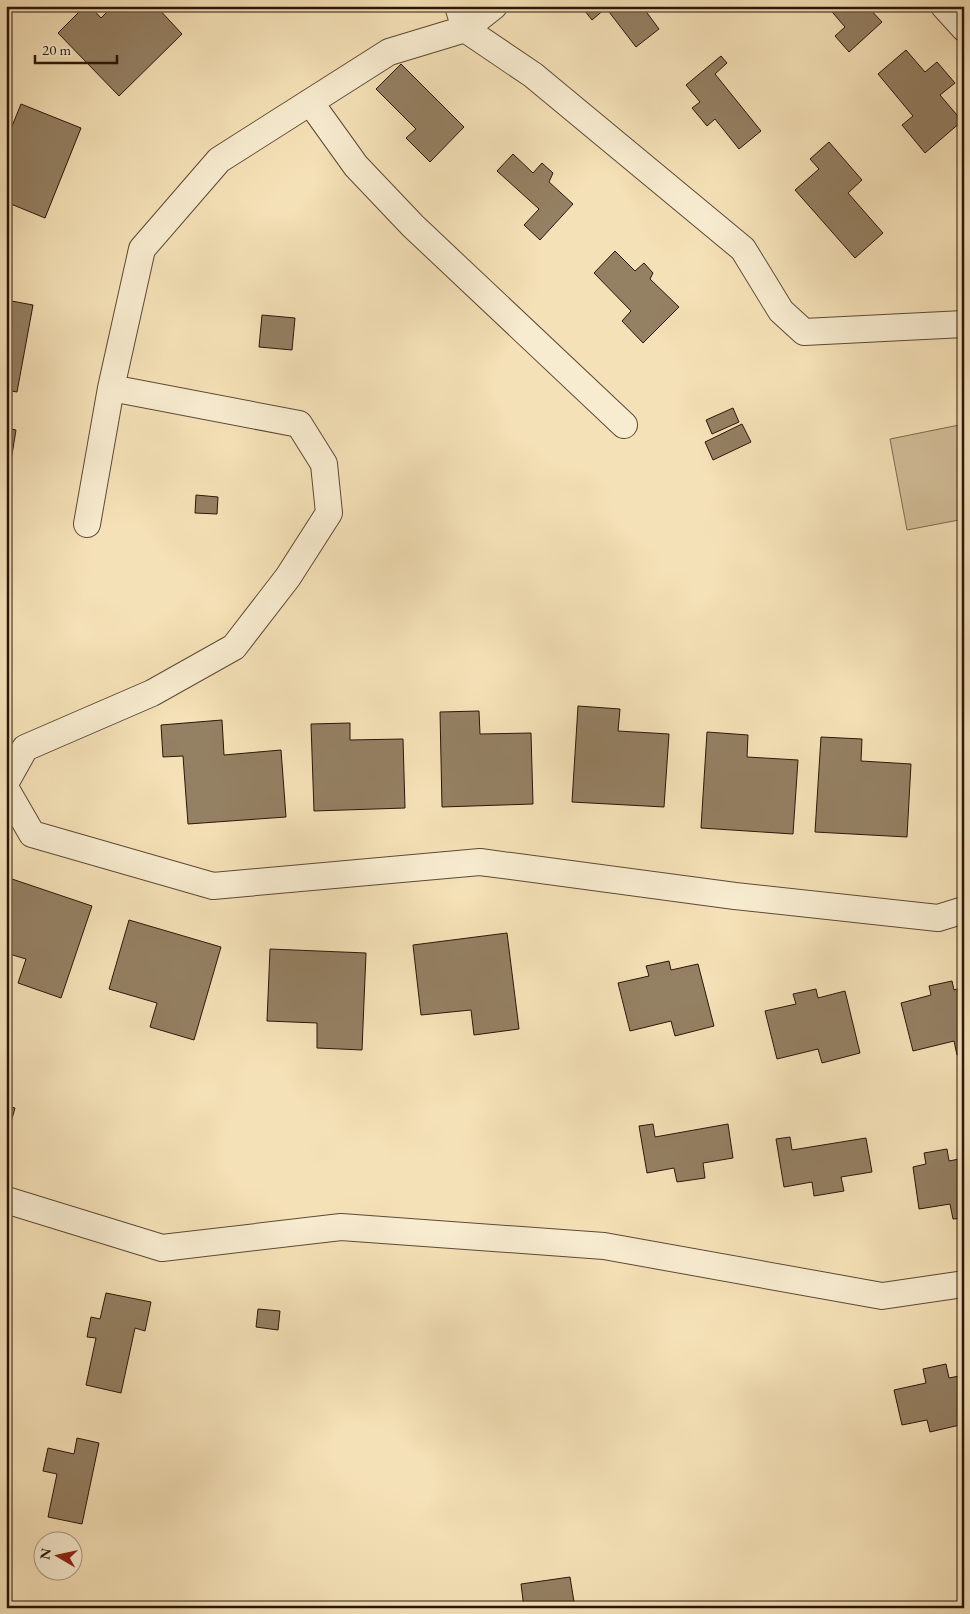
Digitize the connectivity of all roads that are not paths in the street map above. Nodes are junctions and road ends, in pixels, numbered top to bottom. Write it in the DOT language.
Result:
graph roads {
  1 [pos="494,6"];
  2 [pos="944,6"];
  3 [pos="461,18"];
  4 [pos="964,28"];
  5 [pos="310,102"];
  6 [pos="964,324"];
  7 [pos="110,388"];
  8 [pos="624,425"];
  9 [pos="87,524"];
  10 [pos="6,782"];
  11 [pos="6,789"];
  12 [pos="964,910"];
  13 [pos="6,1200"];
  14 [pos="964,1284"];
  1 -- 3 [label="street"];
  2 -- 4 [label="street"];
  3 -- 5 [label="street"];
  3 -- 6 [label="street"];
  5 -- 7 [label="street"];
  5 -- 8 [label="street"];
  7 -- 9 [label="street"];
  7 -- 10 [label="street"];
  11 -- 12 [label="street"];
  13 -- 14 [label="street"];
}
